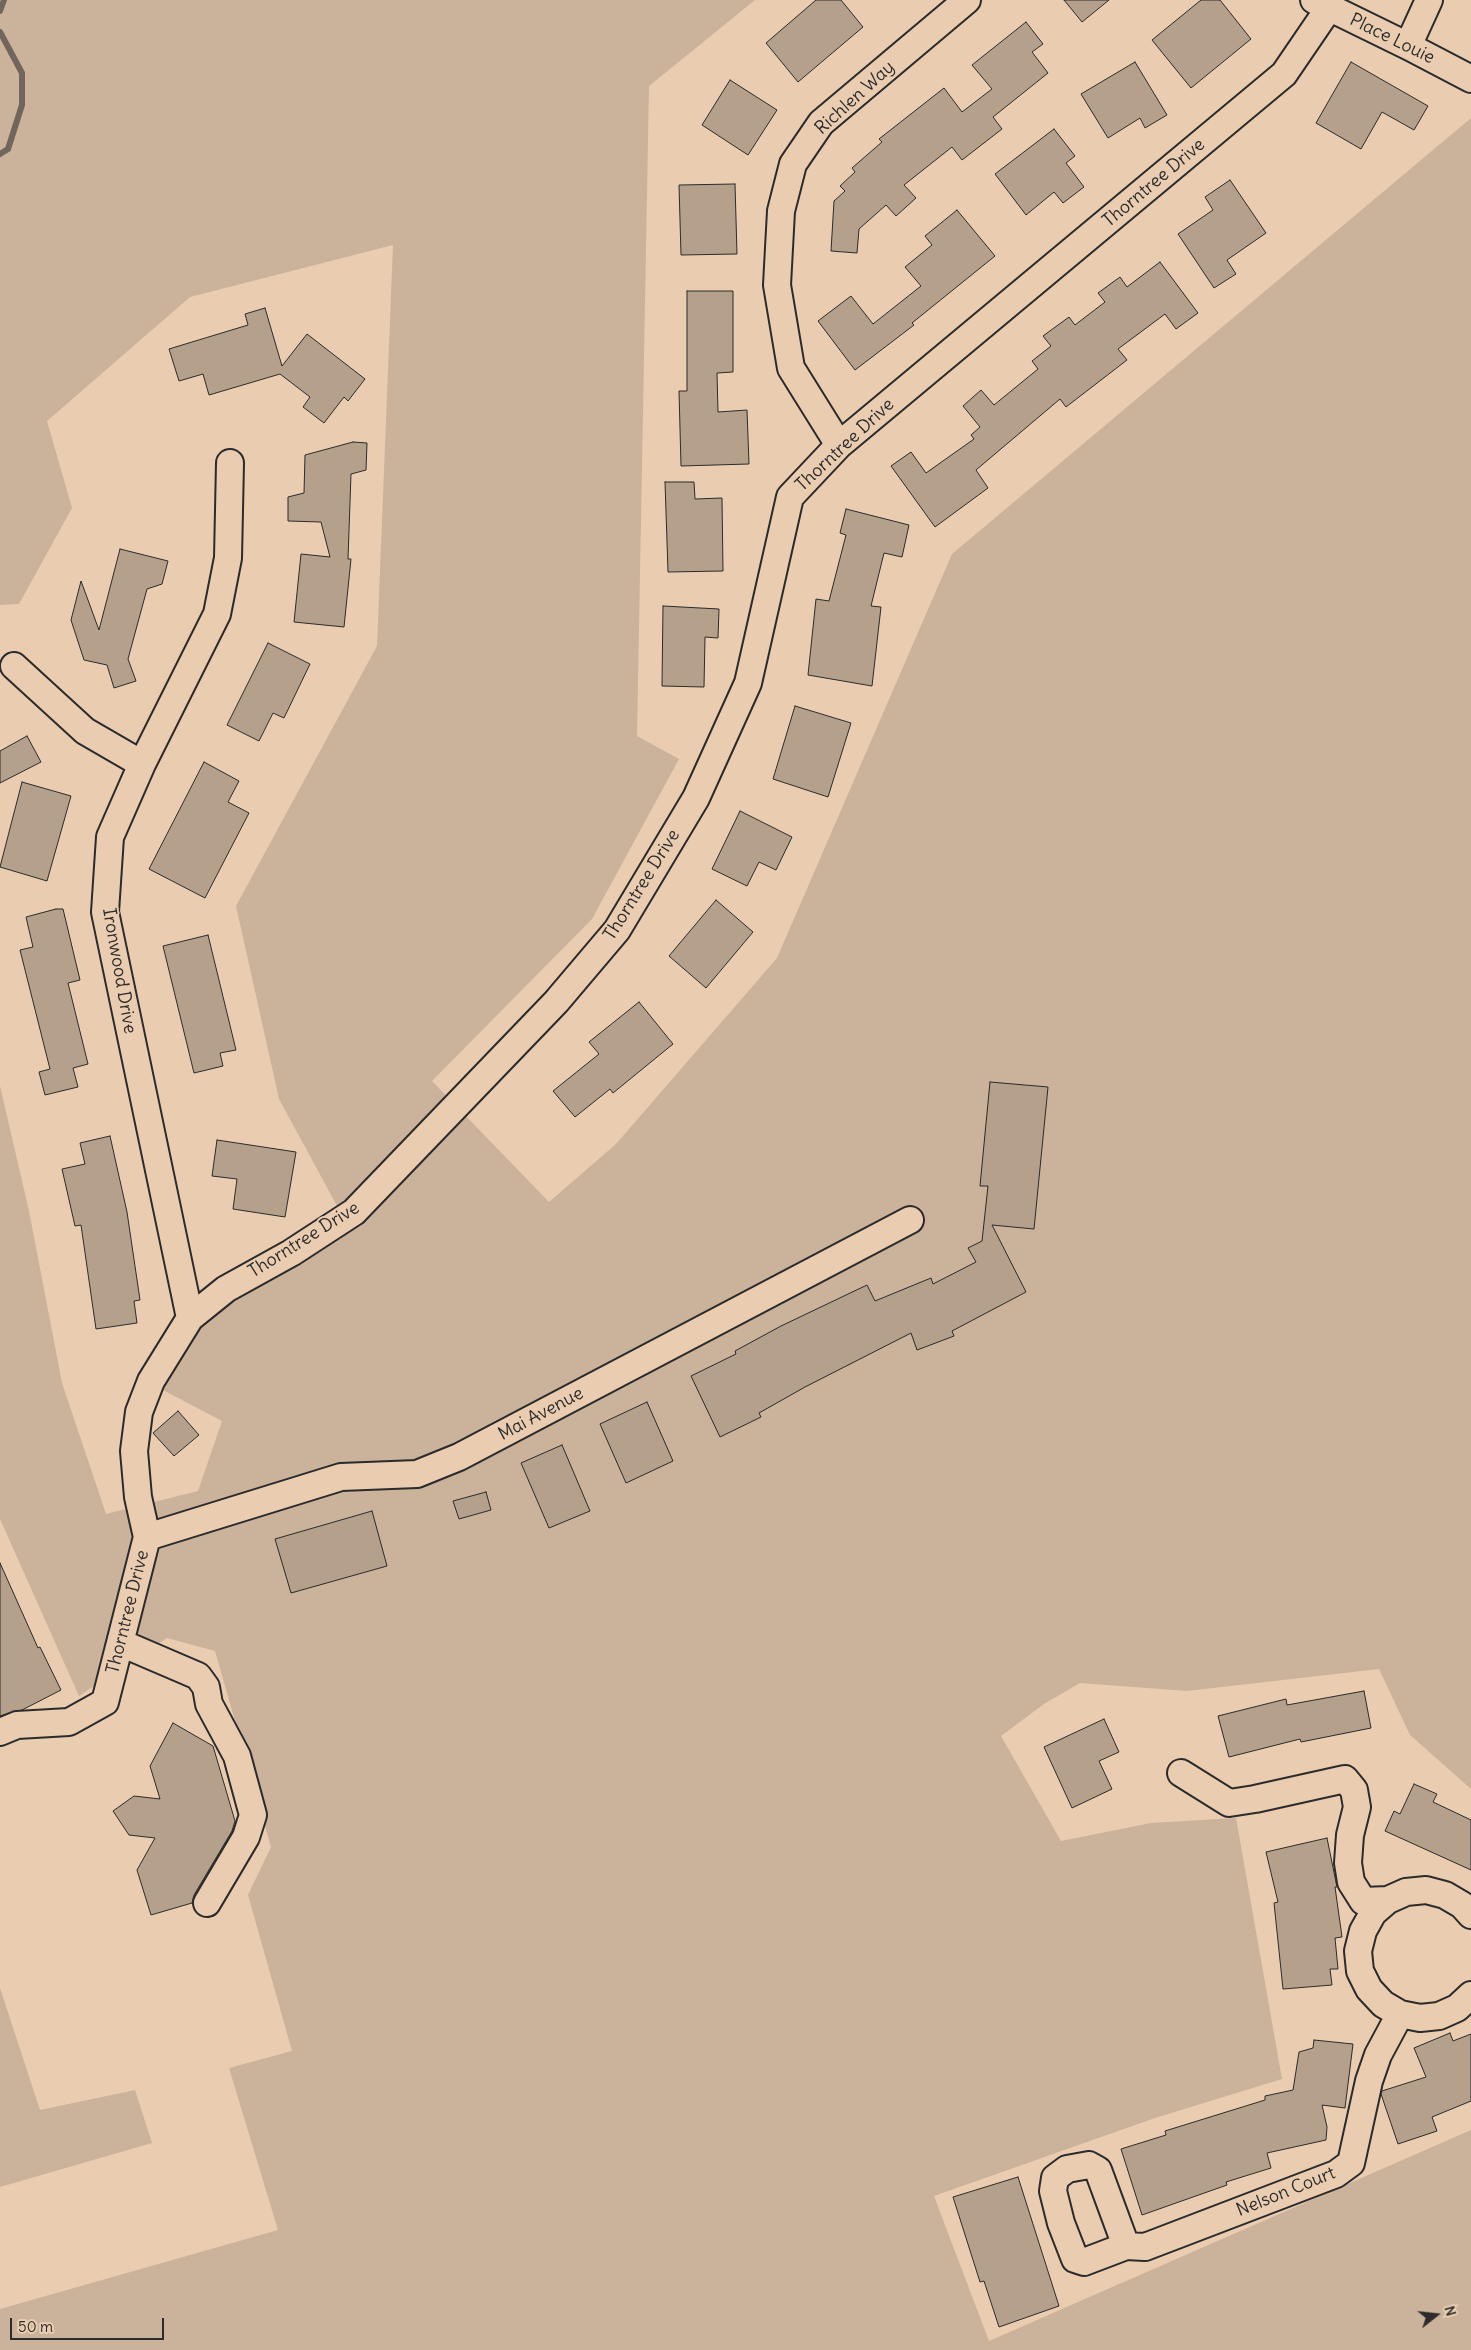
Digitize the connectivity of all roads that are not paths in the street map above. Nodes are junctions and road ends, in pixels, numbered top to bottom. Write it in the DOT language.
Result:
graph roads {
  1 [pos="967,0"];
  2 [pos="1429,0"];
  3 [pos="1321,4"];
  4 [pos="1408,46"];
  5 [pos="1471,79"];
  6 [pos="840,446"];
  7 [pos="230,463"];
  8 [pos="14,666"];
  9 [pos="142,764"];
  10 [pos="910,1220"];
  11 [pos="190,1318"];
  12 [pos="147,1536"];
  13 [pos="121,1643"];
  14 [pos="0,1732"];
  15 [pos="1181,1773"];
  16 [pos="1388,1900"];
  17 [pos="207,1903"];
  18 [pos="1471,1915"];
  19 [pos="1471,1995"];
  20 [pos="1400,2014"];
  21 [pos="1126,2246"];
  1 -- 6 [label="street, Richlen Way"];
  2 -- 4 [label="street"];
  3 -- 4 [label="street, Place Louie"];
  3 -- 6 [label="street, Thorntree Drive"];
  4 -- 5 [label="street, Place Louie"];
  6 -- 11 [label="street, Thorntree Drive"];
  7 -- 9 [label="street, Ironwood Drive"];
  8 -- 9 [label="street"];
  9 -- 11 [label="street, Ironwood Drive"];
  10 -- 12 [label="street, Mai Avenue"];
  11 -- 12 [label="street, Thorntree Drive"];
  12 -- 13 [label="street, Thorntree Drive"];
  13 -- 14 [label="street, Thorntree Drive"];
  13 -- 17 [label="street"];
  15 -- 16 [label="street"];
  16 -- 18 [label="street"];
  16 -- 20 [label="street"];
  19 -- 20 [label="street"];
  20 -- 21 [label="street, Nelson Court"];
}
